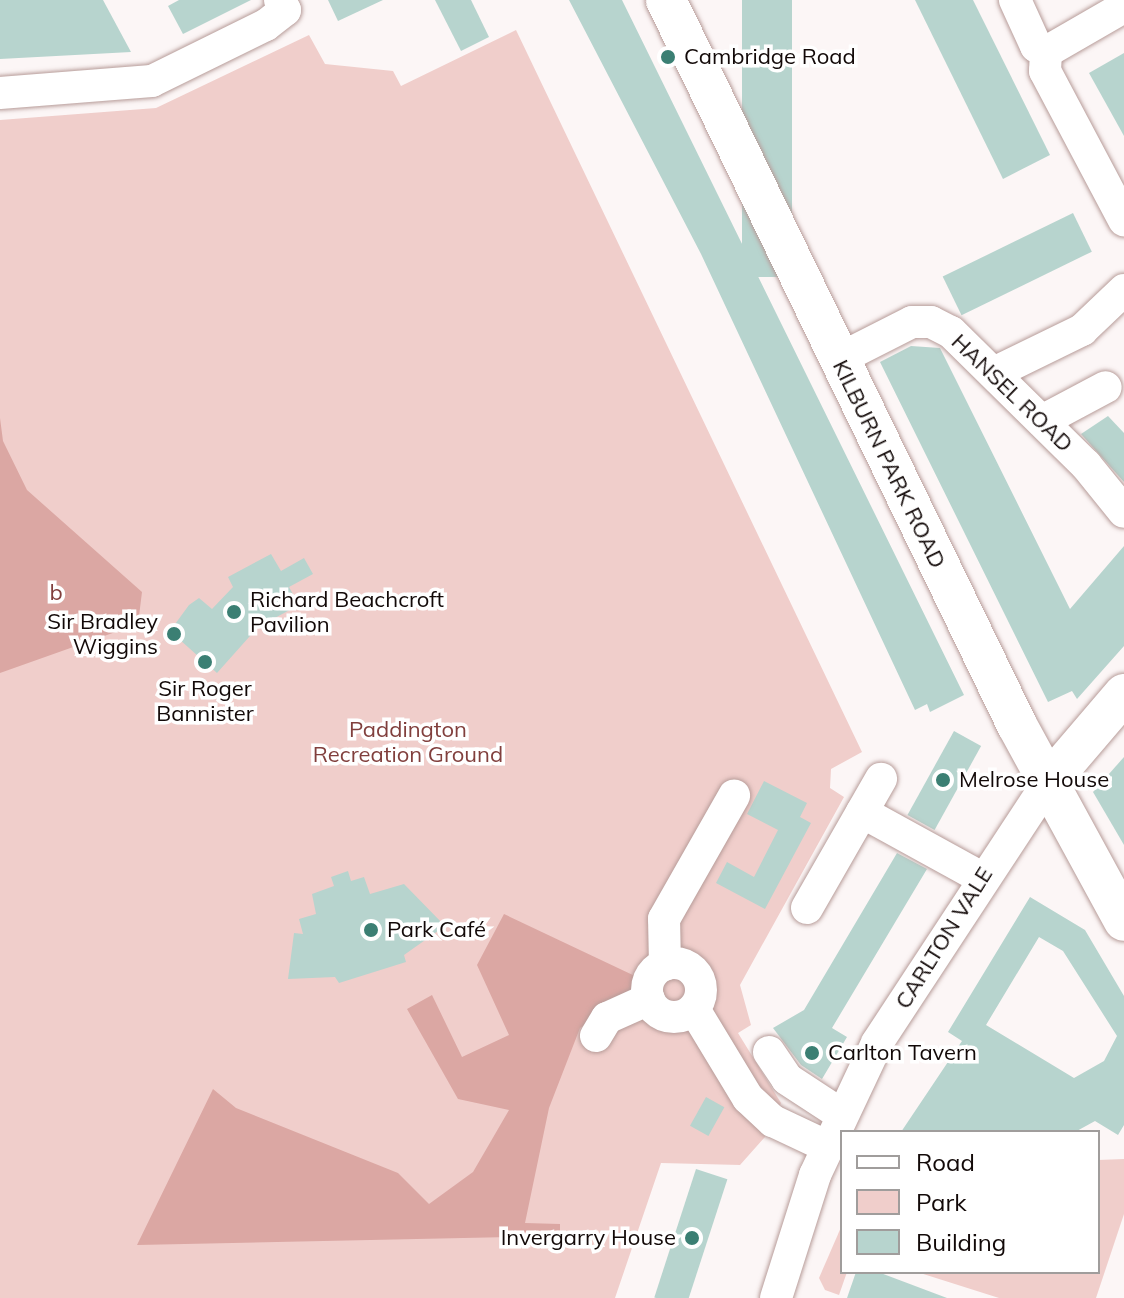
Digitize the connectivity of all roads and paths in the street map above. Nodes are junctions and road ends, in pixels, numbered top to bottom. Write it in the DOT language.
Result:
graph roads {
  1 [pos="666,0"];
  2 [pos="1015,0"];
  3 [pos="283,5"];
  4 [pos="1124,7"];
  5 [pos="1046,52"];
  6 [pos="0,93"];
  7 [pos="1124,220"];
  8 [pos="1124,290"];
  9 [pos="837,360"];
  10 [pos="1005,383"];
  11 [pos="1106,387"];
  12 [pos="1042,421"];
  13 [pos="1124,512"];
  14 [pos="1124,694"];
  15 [pos="881,779"];
  16 [pos="1048,783"];
  17 [pos="734,796"];
  18 [pos="862,812"];
  19 [pos="982,878"];
  20 [pos="807,908"];
  21 [pos="1124,921"];
  22 [pos="665,965"];
  23 [pos="649,999"];
  24 [pos="694,1009"];
  25 [pos="596,1036"];
  26 [pos="769,1052"];
  27 [pos="842,1115"];
  28 [pos="828,1147"];
  29 [pos="783,1296"];
  1 -- 9 [label="main road, KILBURN PARK ROAD"];
  2 -- 5 [label="street"];
  3 -- 6 [label="street"];
  4 -- 5 [label="street"];
  5 -- 7 [label="street"];
  8 -- 10 [label="street"];
  9 -- 10 [label="street, HANSEL ROAD"];
  9 -- 16 [label="main road, KILBURN PARK ROAD"];
  10 -- 12 [label="street, HANSEL ROAD"];
  11 -- 12 [label="street"];
  12 -- 13 [label="street, HANSEL ROAD"];
  14 -- 16 [label="main road, CARLTON VALE"];
  15 -- 18 [label="street"];
  16 -- 19 [label="street, CARLTON VALE"];
  16 -- 21 [label="main road, KILBURN PARK ROAD"];
  17 -- 22 [label="street"];
  18 -- 19 [label="street"];
  18 -- 20 [label="street"];
  19 -- 27 [label="street, CARLTON VALE"];
  22 -- 23 [label="street"];
  22 -- 24 [label="street"];
  23 -- 24 [label="street"];
  23 -- 25 [label="street"];
  24 -- 28 [label="street"];
  26 -- 27 [label="street"];
  27 -- 28 [label="street, CARLTON VALE"];
  28 -- 29 [label="street, CARLTON VALE"];
}
